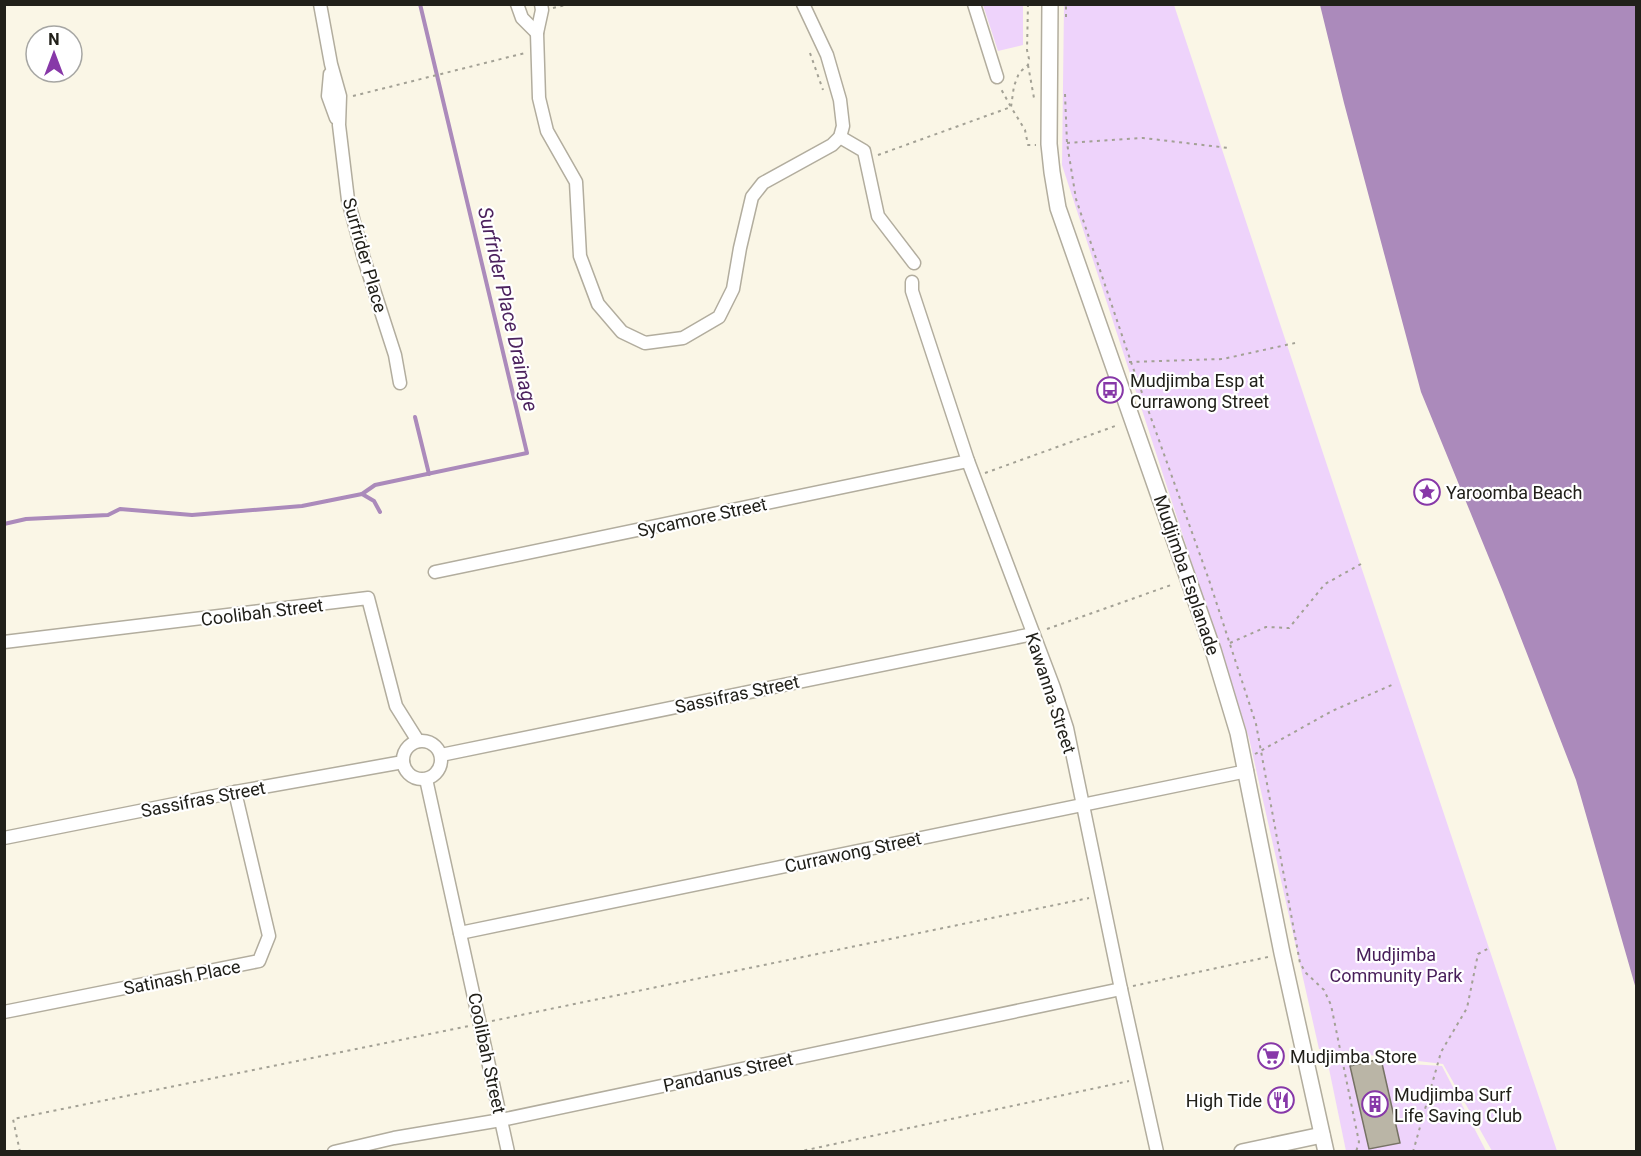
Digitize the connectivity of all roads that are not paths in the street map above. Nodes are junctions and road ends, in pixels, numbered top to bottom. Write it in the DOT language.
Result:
graph roads {
  1 [pos="320,4"];
  2 [pos="518,4"];
  3 [pos="541,4"];
  4 [pos="803,4"];
  5 [pos="974,4"];
  6 [pos="1050,4"];
  7 [pos="537,33"];
  8 [pos="997,77"];
  9 [pos="840,137"];
  10 [pos="914,263"];
  11 [pos="912,282"];
  12 [pos="400,383"];
  13 [pos="968,460"];
  14 [pos="435,572"];
  15 [pos="1033,634"];
  16 [pos="4,642"];
  17 [pos="418,741"];
  18 [pos="441,755"];
  19 [pos="403,762"];
  20 [pos="1246,765"];
  21 [pos="426,779"];
  22 [pos="235,792"];
  23 [pos="1083,805"];
  24 [pos="4,838"];
  25 [pos="460,933"];
  26 [pos="1121,989"];
  27 [pos="4,1012"];
  28 [pos="501,1120"];
  29 [pos="1322,1135"];
  30 [pos="334,1152"];
  31 [pos="508,1152"];
  32 [pos="1157,1152"];
  33 [pos="1242,1152"];
  34 [pos="1326,1152"];
  1 -- 12 [label="street, Surfrider Place"];
  2 -- 7 [label="street"];
  3 -- 7 [label="street"];
  4 -- 9 [label="street"];
  5 -- 8 [label="street"];
  6 -- 20 [label="street, Mudjimba Esplanade"];
  7 -- 9 [label="street"];
  9 -- 10 [label="street"];
  11 -- 13 [label="street, Kawanna Street"];
  13 -- 14 [label="street, Sycamore Street"];
  13 -- 15 [label="street, Kawanna Street"];
  15 -- 18 [label="street, Sassifras Street"];
  15 -- 23 [label="street, Kawanna Street"];
  16 -- 17 [label="street, Coolibah Street"];
  17 -- 18 [label="street"];
  17 -- 19 [label="street"];
  18 -- 21 [label="street"];
  19 -- 21 [label="street"];
  19 -- 22 [label="street, Sassifras Street"];
  20 -- 23 [label="street, Currawong Street"];
  20 -- 29 [label="street, Mudjimba Esplanade"];
  21 -- 25 [label="street, Coolibah Street"];
  22 -- 24 [label="street, Sassifras Street"];
  22 -- 27 [label="street, Satinash Place"];
  23 -- 25 [label="street, Currawong Street"];
  23 -- 26 [label="street, Kawanna Street"];
  25 -- 28 [label="street, Coolibah Street"];
  26 -- 28 [label="street, Pandanus Street"];
  26 -- 32 [label="street, Kawanna Street"];
  28 -- 30 [label="street, Pandanus Street"];
  28 -- 31 [label="street, Coolibah Street"];
  29 -- 33 [label="street"];
  29 -- 34 [label="street, Mudjimba Esplanade"];
}
